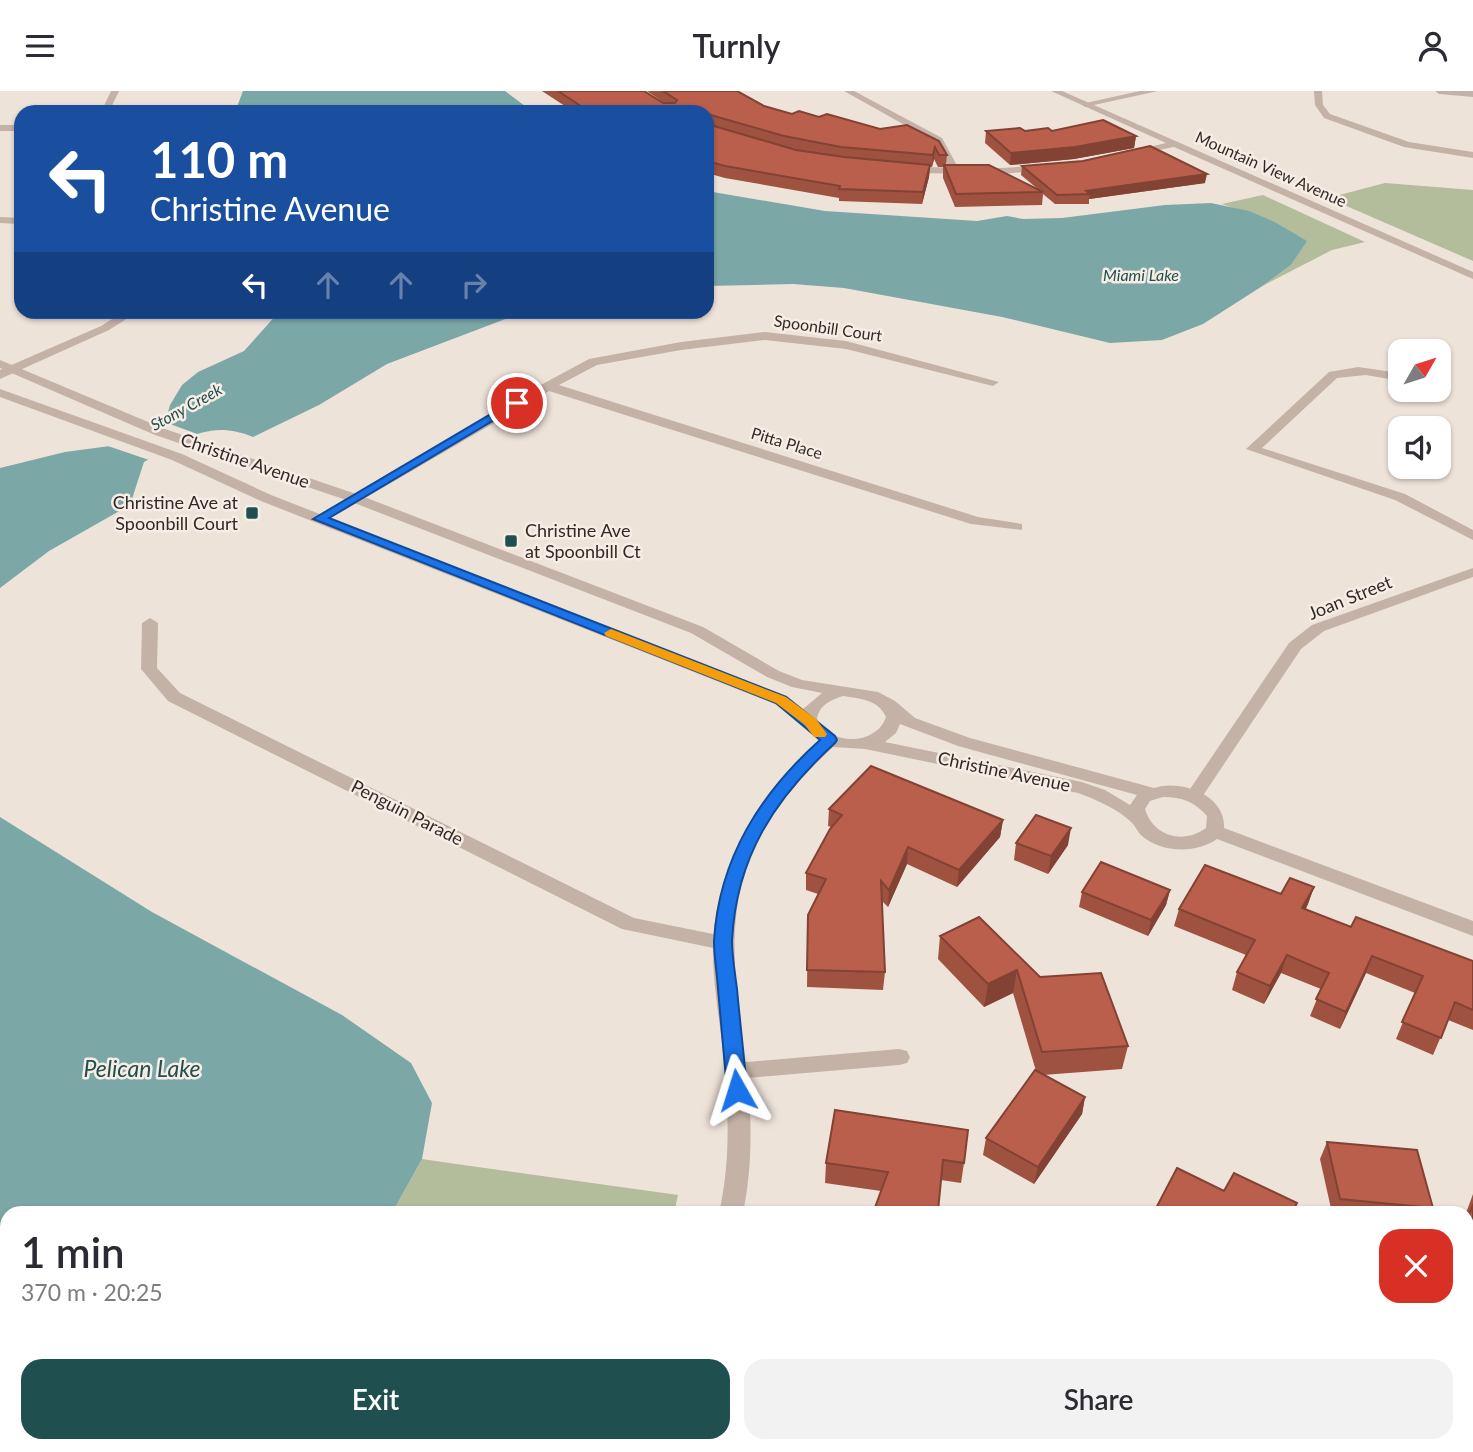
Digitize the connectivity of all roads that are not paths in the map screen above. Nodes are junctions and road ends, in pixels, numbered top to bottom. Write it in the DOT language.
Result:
graph roads {
  1 [pos="848,91"];
  2 [pos="1055,91"];
  3 [pos="1154,91"];
  4 [pos="1318,91"];
  5 [pos="1438,91"];
  6 [pos="1473,94"];
  7 [pos="1085,104"];
  8 [pos="1176,144"];
  9 [pos="1473,155"];
  10 [pos="1119,157"];
  11 [pos="1055,167"];
  12 [pos="902,169"];
  13 [pos="955,171"];
  14 [pos="1473,277"];
  15 [pos="120,319"];
  16 [pos="7,366"];
  17 [pos="1388,374"];
  18 [pos="0,375"];
  19 [pos="993,382"];
  20 [pos="548,386"];
  21 [pos="0,393"];
  22 [pos="354,498"];
  23 [pos="319,519"];
  24 [pos="1017,527"];
  25 [pos="1473,535"];
  26 [pos="1473,572"];
  27 [pos="150,623"];
  28 [pos="842,691"];
  29 [pos="894,711"];
  30 [pos="810,722"];
  31 [pos="830,740"];
  32 [pos="866,744"];
  33 [pos="1152,793"];
  34 [pos="1194,796"];
  35 [pos="1137,817"];
  36 [pos="1215,831"];
  37 [pos="1473,929"];
  38 [pos="723,943"];
  39 [pos="899,1057"];
  40 [pos="736,1071"];
  41 [pos="733,1206"];
  1 -- 13 [label="street"];
  2 -- 7 [label="street, Mountain View Avenue"];
  3 -- 7 [label="street"];
  4 -- 9 [label="street"];
  5 -- 6 [label="street"];
  7 -- 8 [label="street, Mountain View Avenue"];
  8 -- 10 [label="street"];
  8 -- 14 [label="street, Mountain View Avenue"];
  11 -- 13 [label="street"];
  12 -- 13 [label="street"];
  15 -- 16 [label="street"];
  16 -- 18 [label="street"];
  16 -- 22 [label="street, Christine Avenue"];
  17 -- 25 [label="street"];
  19 -- 20 [label="street, Spoonbill Court"];
  20 -- 22 [label="street, Spoonbill Court"];
  20 -- 24 [label="street, Pitta Place"];
  21 -- 23 [label="street, Christine Avenue"];
  22 -- 23 [label="street, Spoonbill Court"];
  22 -- 28 [label="street, Christine Avenue"];
  23 -- 30 [label="street, Christine Avenue"];
  26 -- 34 [label="street, Joan Street"];
  27 -- 38 [label="street, Penguin Parade"];
  28 -- 29 [label="street"];
  28 -- 30 [label="street"];
  29 -- 32 [label="street"];
  29 -- 33 [label="street, Christine Avenue"];
  30 -- 31 [label="street"];
  31 -- 32 [label="street"];
  31 -- 38 [label="street"];
  32 -- 35 [label="street, Christine Avenue"];
  33 -- 34 [label="street"];
  33 -- 35 [label="street"];
  34 -- 36 [label="street"];
  35 -- 36 [label="street"];
  36 -- 37 [label="street"];
  38 -- 40 [label="street"];
  39 -- 40 [label="street"];
  40 -- 41 [label="street"];
}
